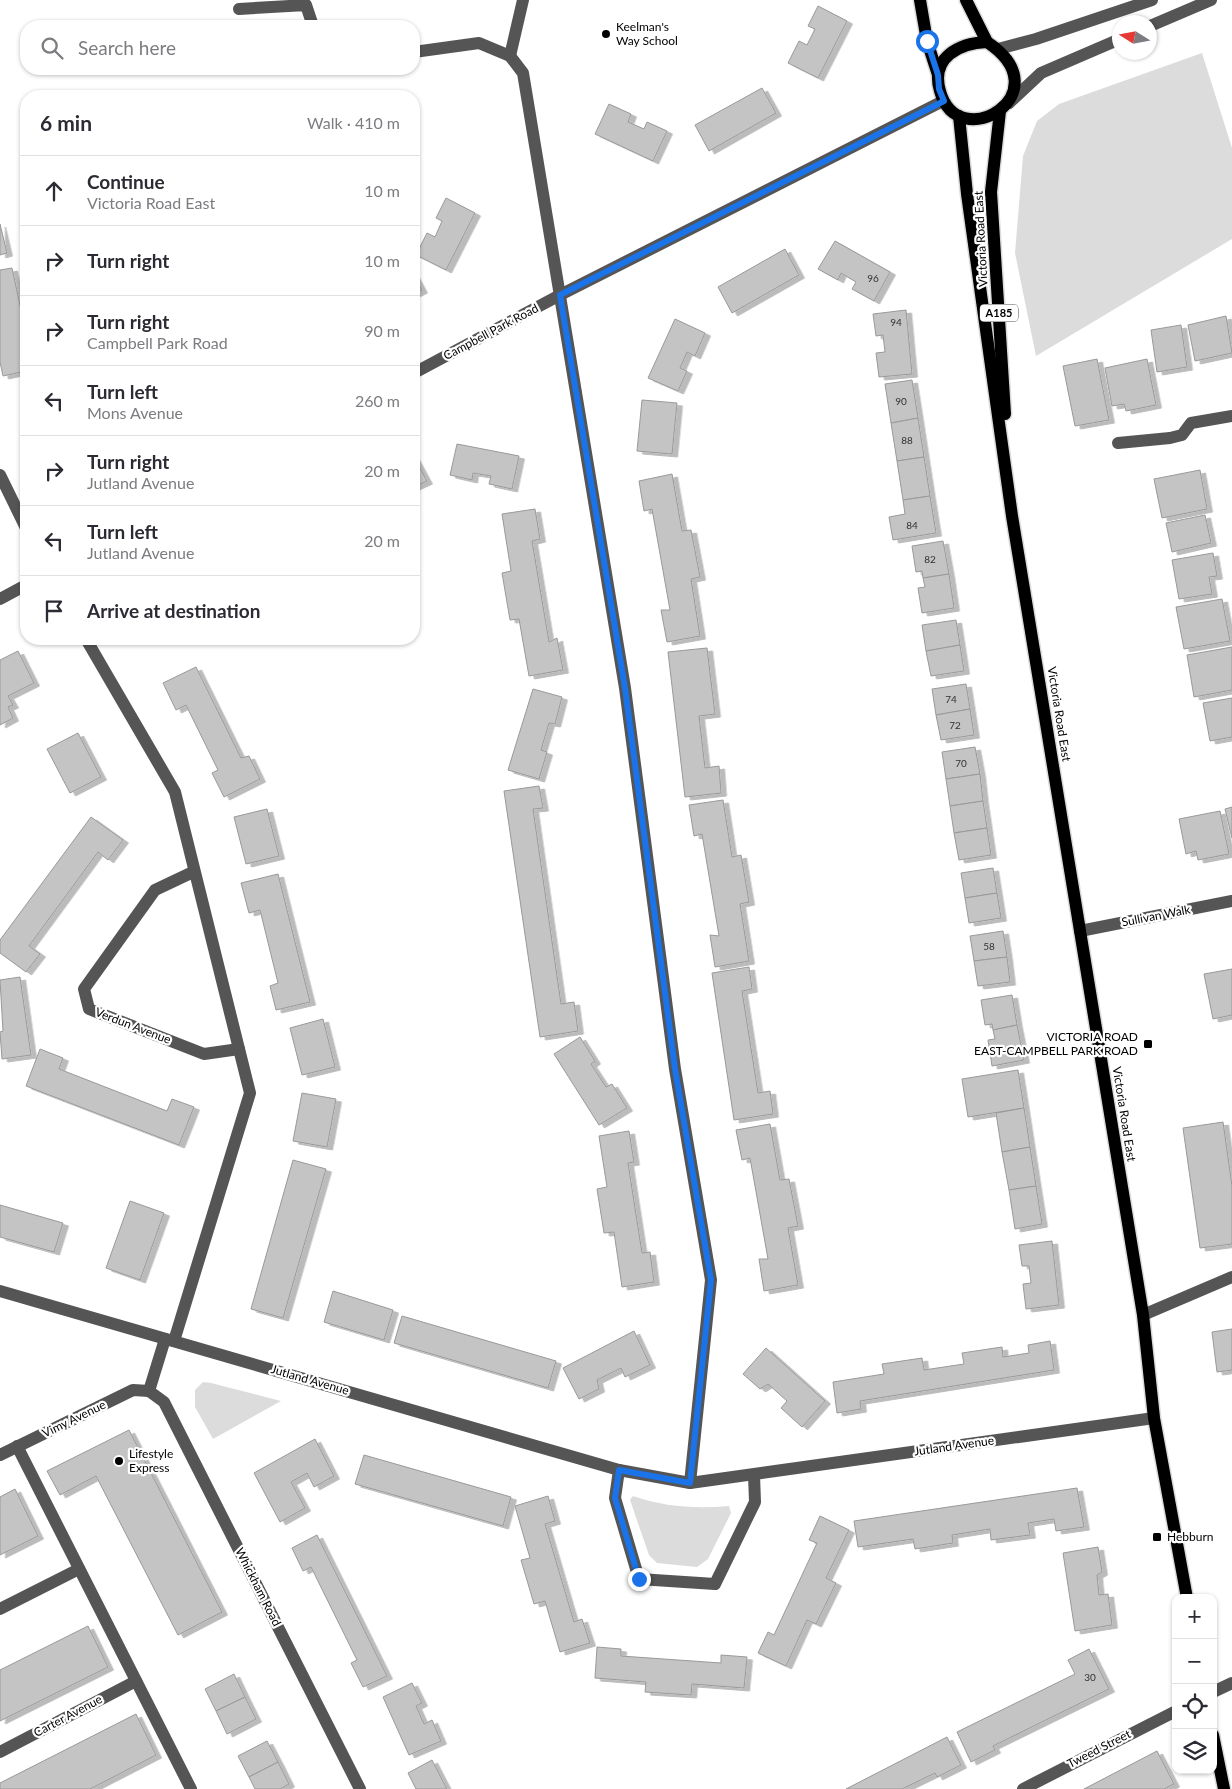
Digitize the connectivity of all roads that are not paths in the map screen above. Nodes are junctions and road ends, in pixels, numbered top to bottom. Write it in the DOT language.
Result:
graph roads {
  1 [pos="523,0"];
  2 [pos="920,0"];
  3 [pos="966,0"];
  4 [pos="1152,0"];
  5 [pos="1211,0"];
  6 [pos="239,9"];
  7 [pos="311,20"];
  8 [pos="1157,23"];
  9 [pos="1112,42"];
  10 [pos="993,46"];
  11 [pos="420,51"];
  12 [pos="510,56"];
  13 [pos="938,75"];
  14 [pos="944,101"];
  15 [pos="1005,107"];
  16 [pos="959,116"];
  17 [pos="560,295"];
  18 [pos="420,370"];
  19 [pos="1232,416"];
  20 [pos="1118,443"];
  21 [pos="0,475"];
  22 [pos="20,516"];
  23 [pos="1012,516"];
  24 [pos="20,588"];
  25 [pos="0,599"];
  26 [pos="89,645"];
  27 [pos="193,872"];
  28 [pos="1232,900"];
  29 [pos="1080,931"];
  30 [pos="239,1049"];
  31 [pos="1232,1277"];
  32 [pos="0,1291"];
  33 [pos="1143,1315"];
  34 [pos="170,1340"];
  35 [pos="149,1391"];
  36 [pos="1154,1418"];
  37 [pos="17,1446"];
  38 [pos="0,1455"];
  39 [pos="619,1470"];
  40 [pos="754,1475"];
  41 [pos="690,1483"];
  42 [pos="79,1568"];
  43 [pos="1186,1594"];
  44 [pos="0,1609"];
  45 [pos="136,1681"];
  46 [pos="1232,1683"];
  47 [pos="1217,1690"];
  48 [pos="1172,1713"];
  49 [pos="0,1752"];
  50 [pos="1217,1755"];
  51 [pos="191,1789"];
  52 [pos="360,1789"];
  53 [pos="1022,1789"];
  54 [pos="1224,1789"];
  1 -- 12 [label="street"];
  2 -- 13 [label="main road"];
  3 -- 10 [label="main road"];
  4 -- 10 [label="street"];
  5 -- 8 [label="street"];
  6 -- 7 [label="street"];
  9 -- 15 [label="street"];
  10 -- 13 [label="main road"];
  10 -- 15 [label="main road"];
  11 -- 12 [label="street"];
  12 -- 17 [label="street"];
  13 -- 14 [label="main road"];
  14 -- 16 [label="main road"];
  14 -- 17 [label="street, Campbell Park Road"];
  15 -- 16 [label="main road"];
  15 -- 23 [label="main road, Victoria Road East / A185"];
  16 -- 23 [label="main road, Victoria Road East / A185"];
  17 -- 18 [label="street, Campbell Park Road"];
  17 -- 41 [label="street"];
  19 -- 20 [label="street"];
  21 -- 22 [label="street"];
  23 -- 29 [label="main road, Victoria Road East / A185"];
  24 -- 25 [label="street"];
  26 -- 27 [label="street"];
  27 -- 30 [label="street"];
  27 -- 30 [label="street, Verdun Avenue"];
  28 -- 29 [label="street, Sullivan Walk"];
  29 -- 33 [label="main road, Victoria Road East / A185"];
  30 -- 34 [label="street"];
  31 -- 33 [label="street"];
  32 -- 34 [label="street, Jutland Avenue"];
  33 -- 36 [label="main road, Victoria Road East / A185"];
  34 -- 35 [label="street"];
  34 -- 39 [label="street, Jutland Avenue"];
  35 -- 37 [label="street, Vimy Avenue"];
  35 -- 52 [label="street, Whickham Road"];
  36 -- 40 [label="street, Jutland Avenue"];
  36 -- 43 [label="main road, Victoria Road East / A185"];
  37 -- 38 [label="street, Vimy Avenue"];
  37 -- 42 [label="street"];
  39 -- 40 [label="street"];
  39 -- 41 [label="street, Jutland Avenue"];
  40 -- 41 [label="street, Jutland Avenue"];
  42 -- 44 [label="street"];
  42 -- 45 [label="street"];
  45 -- 49 [label="street, Carter Avenue"];
  45 -- 51 [label="street"];
  46 -- 47 [label="street"];
  48 -- 53 [label="street, Tweed Street"];
  50 -- 54 [label="main road"];
}
